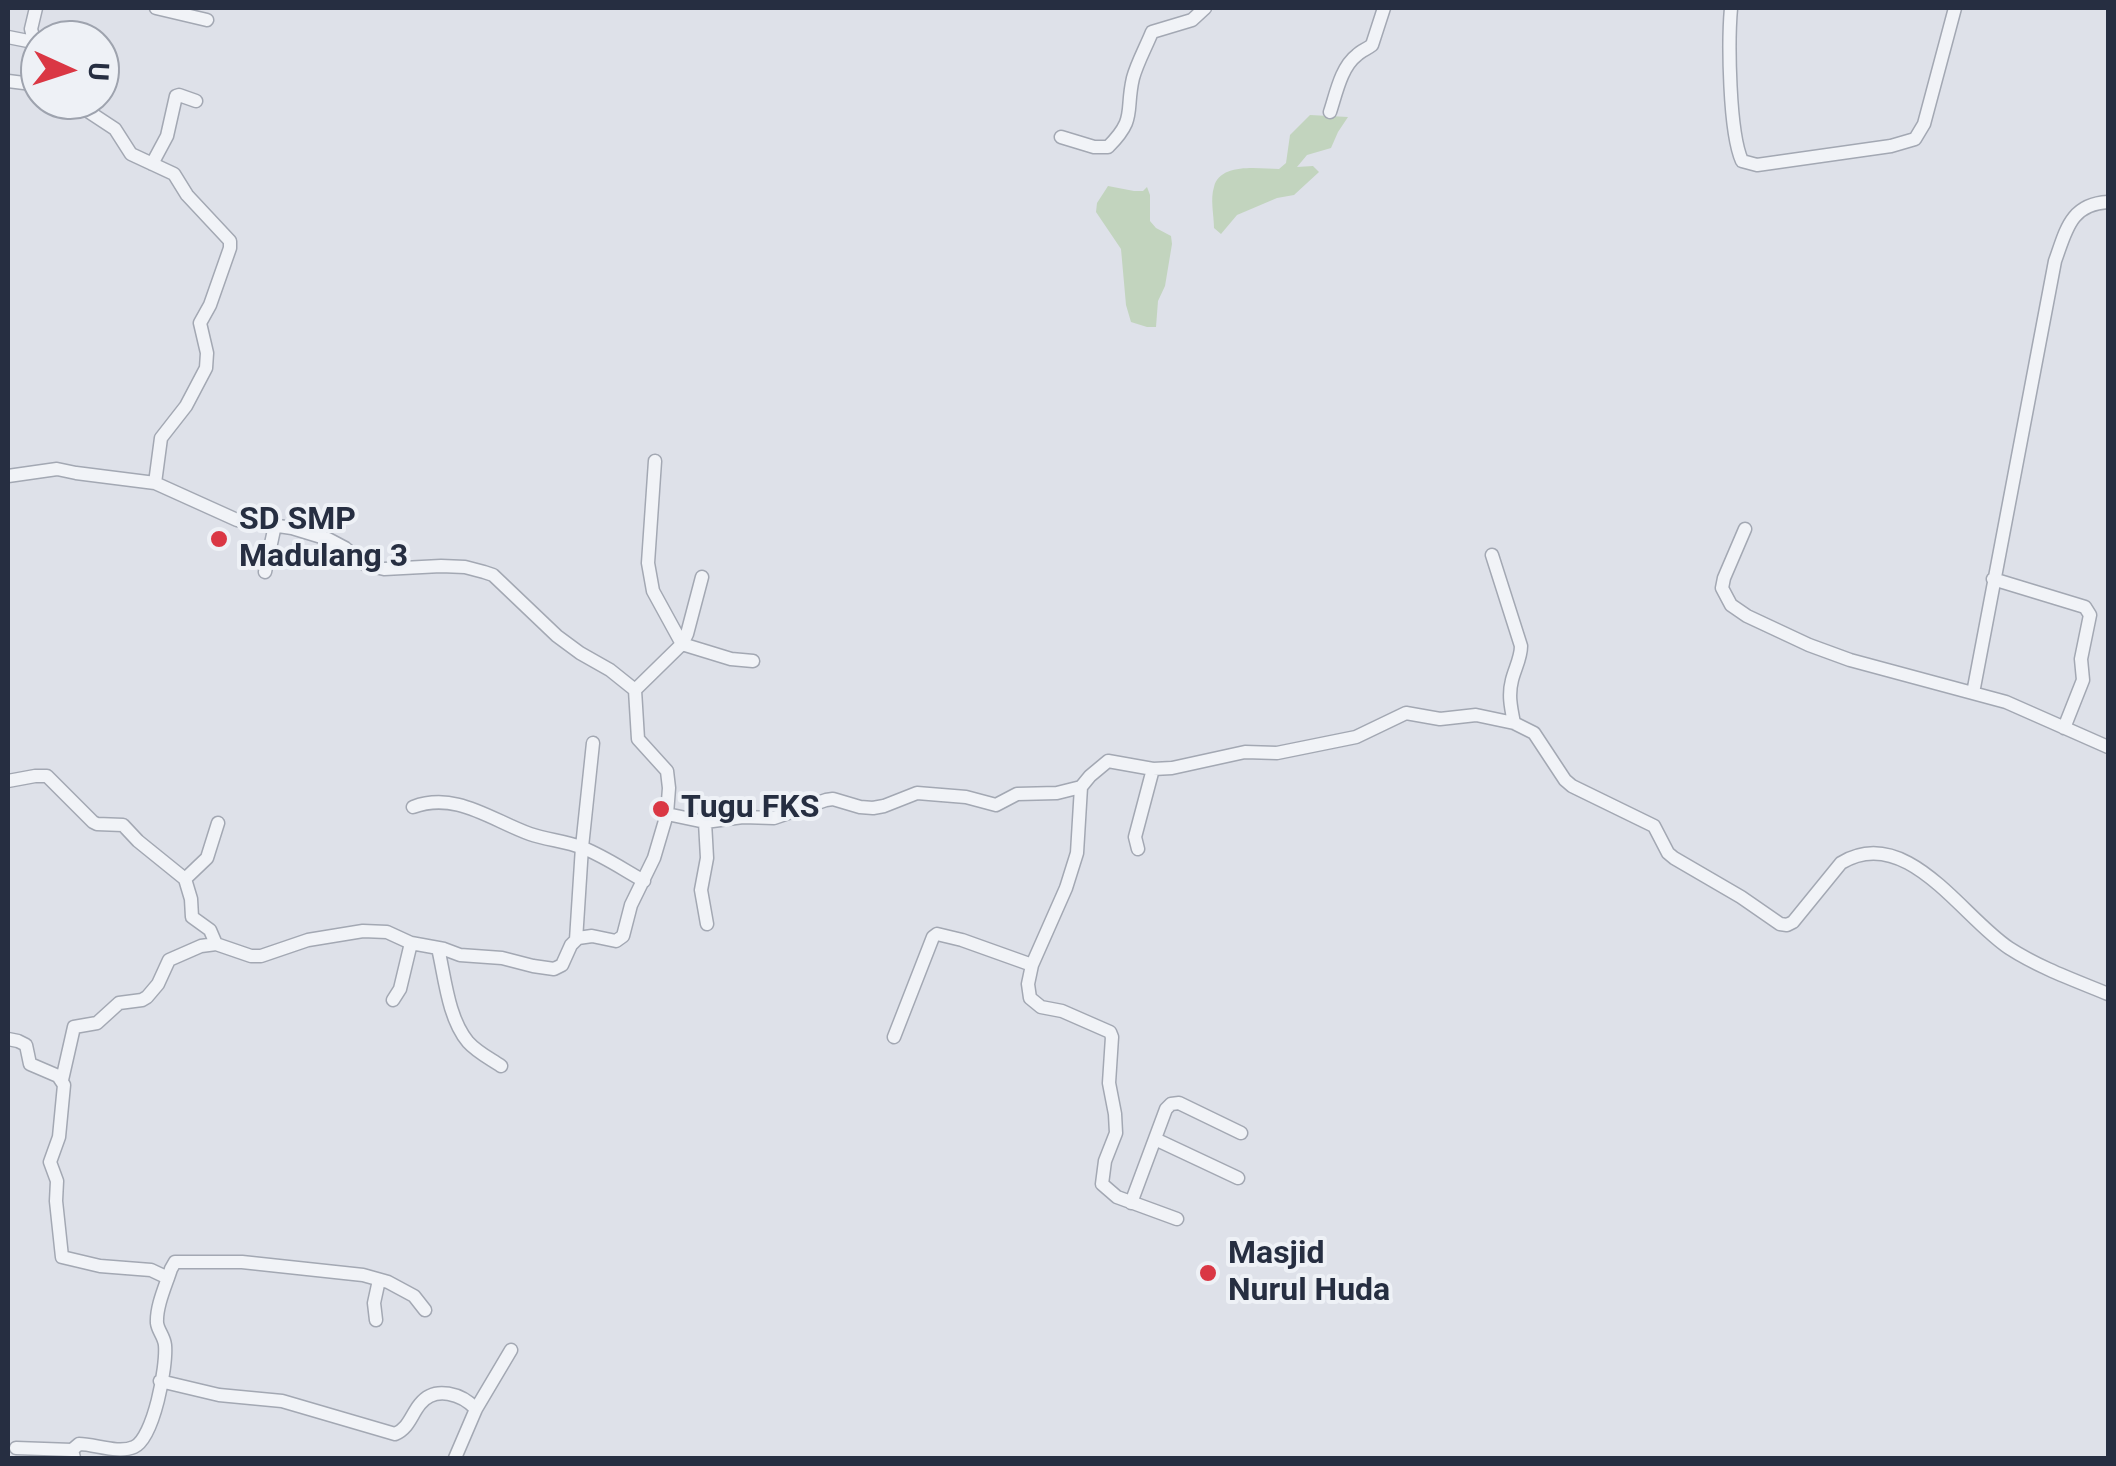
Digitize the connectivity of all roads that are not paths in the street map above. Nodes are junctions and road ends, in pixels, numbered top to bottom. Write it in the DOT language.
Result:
graph roads {
  1 [pos="156,8"];
  2 [pos="1205,8"];
  3 [pos="1384,8"];
  4 [pos="1730,8"];
  5 [pos="1955,8"];
  6 [pos="207,20"];
  7 [pos="196,101"];
  8 [pos="1330,112"];
  9 [pos="101,120"];
  10 [pos="1060,137"];
  11 [pos="152,164"];
  12 [pos="2108,202"];
  13 [pos="656,461"];
  14 [pos="8,476"];
  15 [pos="155,483"];
  16 [pos="275,525"];
  17 [pos="1745,529"];
  18 [pos="1492,555"];
  19 [pos="265,572"];
  20 [pos="702,577"];
  21 [pos="1992,580"];
  22 [pos="682,644"];
  23 [pos="753,661"];
  24 [pos="635,690"];
  25 [pos="1972,693"];
  26 [pos="1514,723"];
  27 [pos="2064,728"];
  28 [pos="593,742"];
  29 [pos="2108,747"];
  30 [pos="1153,768"];
  31 [pos="8,781"];
  32 [pos="1081,787"];
  33 [pos="414,807"];
  34 [pos="666,814"];
  35 [pos="706,822"];
  36 [pos="218,823"];
  37 [pos="582,847"];
  38 [pos="1138,849"];
  39 [pos="185,879"];
  40 [pos="644,881"];
  41 [pos="707,924"];
  42 [pos="576,940"];
  43 [pos="411,943"];
  44 [pos="216,944"];
  45 [pos="438,948"];
  46 [pos="1032,965"];
  47 [pos="2108,994"];
  48 [pos="393,1000"];
  49 [pos="894,1037"];
  50 [pos="8,1040"];
  51 [pos="501,1066"];
  52 [pos="62,1080"];
  53 [pos="1241,1133"];
  54 [pos="1155,1138"];
  55 [pos="1238,1178"];
  56 [pos="1131,1203"];
  57 [pos="1177,1220"];
  58 [pos="168,1278"];
  59 [pos="379,1280"];
  60 [pos="424,1310"];
  61 [pos="376,1320"];
  62 [pos="511,1350"];
  63 [pos="160,1381"];
  64 [pos="476,1409"];
  65 [pos="16,1448"];
  66 [pos="73,1454"];
  67 [pos="455,1458"];
  1 -- 6 [label="street"];
  2 -- 10 [label="street"];
  3 -- 8 [label="street"];
  4 -- 5 [label="street"];
  7 -- 11 [label="street"];
  9 -- 11 [label="street"];
  11 -- 15 [label="street"];
  12 -- 21 [label="street"];
  13 -- 22 [label="street"];
  14 -- 15 [label="street"];
  15 -- 16 [label="street"];
  16 -- 19 [label="street"];
  16 -- 24 [label="street"];
  17 -- 25 [label="street"];
  18 -- 26 [label="street"];
  20 -- 22 [label="street"];
  21 -- 25 [label="street"];
  21 -- 27 [label="street"];
  22 -- 23 [label="street"];
  22 -- 24 [label="street"];
  24 -- 34 [label="street"];
  25 -- 27 [label="street"];
  26 -- 30 [label="street"];
  26 -- 47 [label="street"];
  27 -- 29 [label="street"];
  28 -- 37 [label="street"];
  30 -- 32 [label="street"];
  30 -- 38 [label="street"];
  31 -- 39 [label="street"];
  32 -- 35 [label="street"];
  32 -- 46 [label="street"];
  33 -- 37 [label="street"];
  34 -- 35 [label="street"];
  34 -- 40 [label="street"];
  35 -- 41 [label="street"];
  36 -- 39 [label="street"];
  37 -- 40 [label="street"];
  37 -- 42 [label="street"];
  39 -- 44 [label="street"];
  40 -- 42 [label="street"];
  42 -- 45 [label="street"];
  43 -- 44 [label="street"];
  43 -- 45 [label="street"];
  43 -- 48 [label="street"];
  44 -- 52 [label="street"];
  45 -- 51 [label="street"];
  46 -- 49 [label="street"];
  46 -- 56 [label="street"];
  50 -- 52 [label="street"];
  52 -- 58 [label="street"];
  53 -- 54 [label="street"];
  54 -- 55 [label="street"];
  54 -- 56 [label="street"];
  56 -- 57 [label="street"];
  58 -- 59 [label="street"];
  58 -- 63 [label="street"];
  59 -- 60 [label="street"];
  59 -- 61 [label="street"];
  62 -- 64 [label="street"];
  63 -- 64 [label="street"];
  63 -- 66 [label="street"];
  64 -- 67 [label="street"];
  65 -- 66 [label="street"];
}
